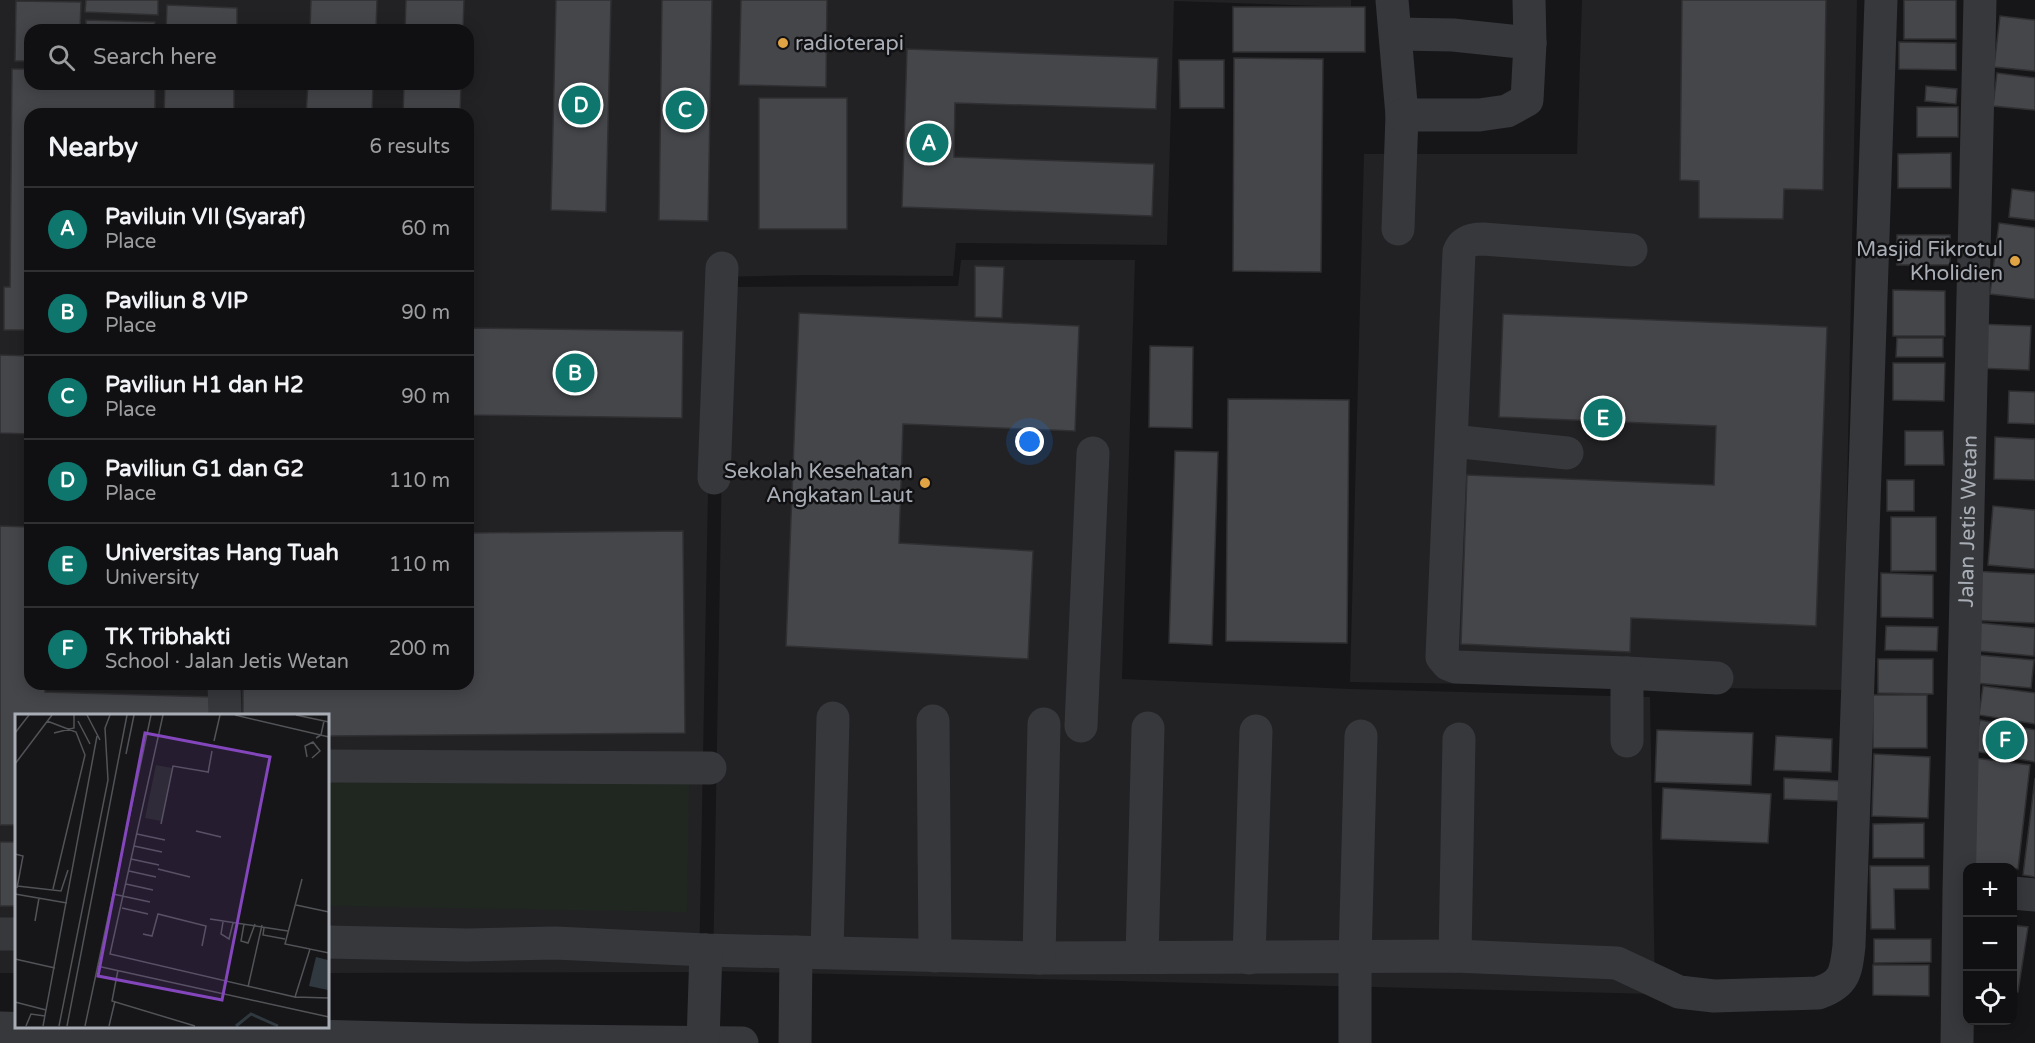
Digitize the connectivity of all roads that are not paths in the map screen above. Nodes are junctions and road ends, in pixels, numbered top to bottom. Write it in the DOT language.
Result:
graph roads {
  1 [pos="1392,0"];
  2 [pos="1529,0"];
  3 [pos="1881,0"];
  4 [pos="1980,0"];
  5 [pos="1397,34"];
  6 [pos="1530,43"];
  7 [pos="1402,115"];
  8 [pos="1398,229"];
  9 [pos="1631,250"];
  10 [pos="722,268"];
  11 [pos="1452,441"];
  12 [pos="1093,453"];
  13 [pos="1566,453"];
  14 [pos="714,478"];
  15 [pos="1627,673"];
  16 [pos="1717,678"];
  17 [pos="224,690"];
  18 [pos="225,714"];
  19 [pos="833,718"];
  20 [pos="933,722"];
  21 [pos="1044,724"];
  22 [pos="1081,726"];
  23 [pos="1148,729"];
  24 [pos="1256,731"];
  25 [pos="1361,736"];
  26 [pos="1459,739"];
  27 [pos="1627,741"];
  28 [pos="328,766"];
  29 [pos="710,768"];
  30 [pos="1964,863"];
  31 [pos="1963,891"];
  32 [pos="2017,893"];
  33 [pos="2035,895"];
  34 [pos="328,942"];
  35 [pos="706,950"];
  36 [pos="812,952"];
  37 [pos="935,956"];
  38 [pos="1455,956"];
  39 [pos="1142,957"];
  40 [pos="1039,958"];
  41 [pos="1250,958"];
  42 [pos="1355,958"];
  43 [pos="0,1028"];
  44 [pos="703,1042"];
  45 [pos="742,1043"];
  46 [pos="795,1043"];
  47 [pos="1355,1043"];
  48 [pos="1957,1043"];
  1 -- 5 [label="street"];
  2 -- 6 [label="street"];
  3 -- 38 [label="street"];
  4 -- 30 [label="street, Jalan Jetis Wetan"];
  5 -- 6 [label="street"];
  5 -- 7 [label="street"];
  6 -- 7 [label="street"];
  7 -- 8 [label="street"];
  9 -- 11 [label="street"];
  10 -- 14 [label="street"];
  11 -- 13 [label="street"];
  11 -- 15 [label="street"];
  12 -- 22 [label="street"];
  15 -- 16 [label="street"];
  15 -- 27 [label="street"];
  17 -- 18 [label="street"];
  19 -- 36 [label="street"];
  20 -- 37 [label="street"];
  21 -- 40 [label="street"];
  23 -- 39 [label="street"];
  24 -- 41 [label="street"];
  25 -- 42 [label="street"];
  26 -- 38 [label="street"];
  28 -- 29 [label="street"];
  31 -- 48 [label="street, Jalan Jetis Wetan"];
  32 -- 33 [label="street"];
  34 -- 35 [label="street"];
  35 -- 36 [label="street"];
  35 -- 44 [label="street"];
  36 -- 37 [label="street"];
  36 -- 46 [label="street"];
  37 -- 40 [label="street"];
  38 -- 42 [label="street"];
  39 -- 40 [label="street"];
  39 -- 41 [label="street"];
  41 -- 42 [label="street"];
  42 -- 47 [label="street"];
  43 -- 44 [label="street"];
  44 -- 45 [label="street"];
}
